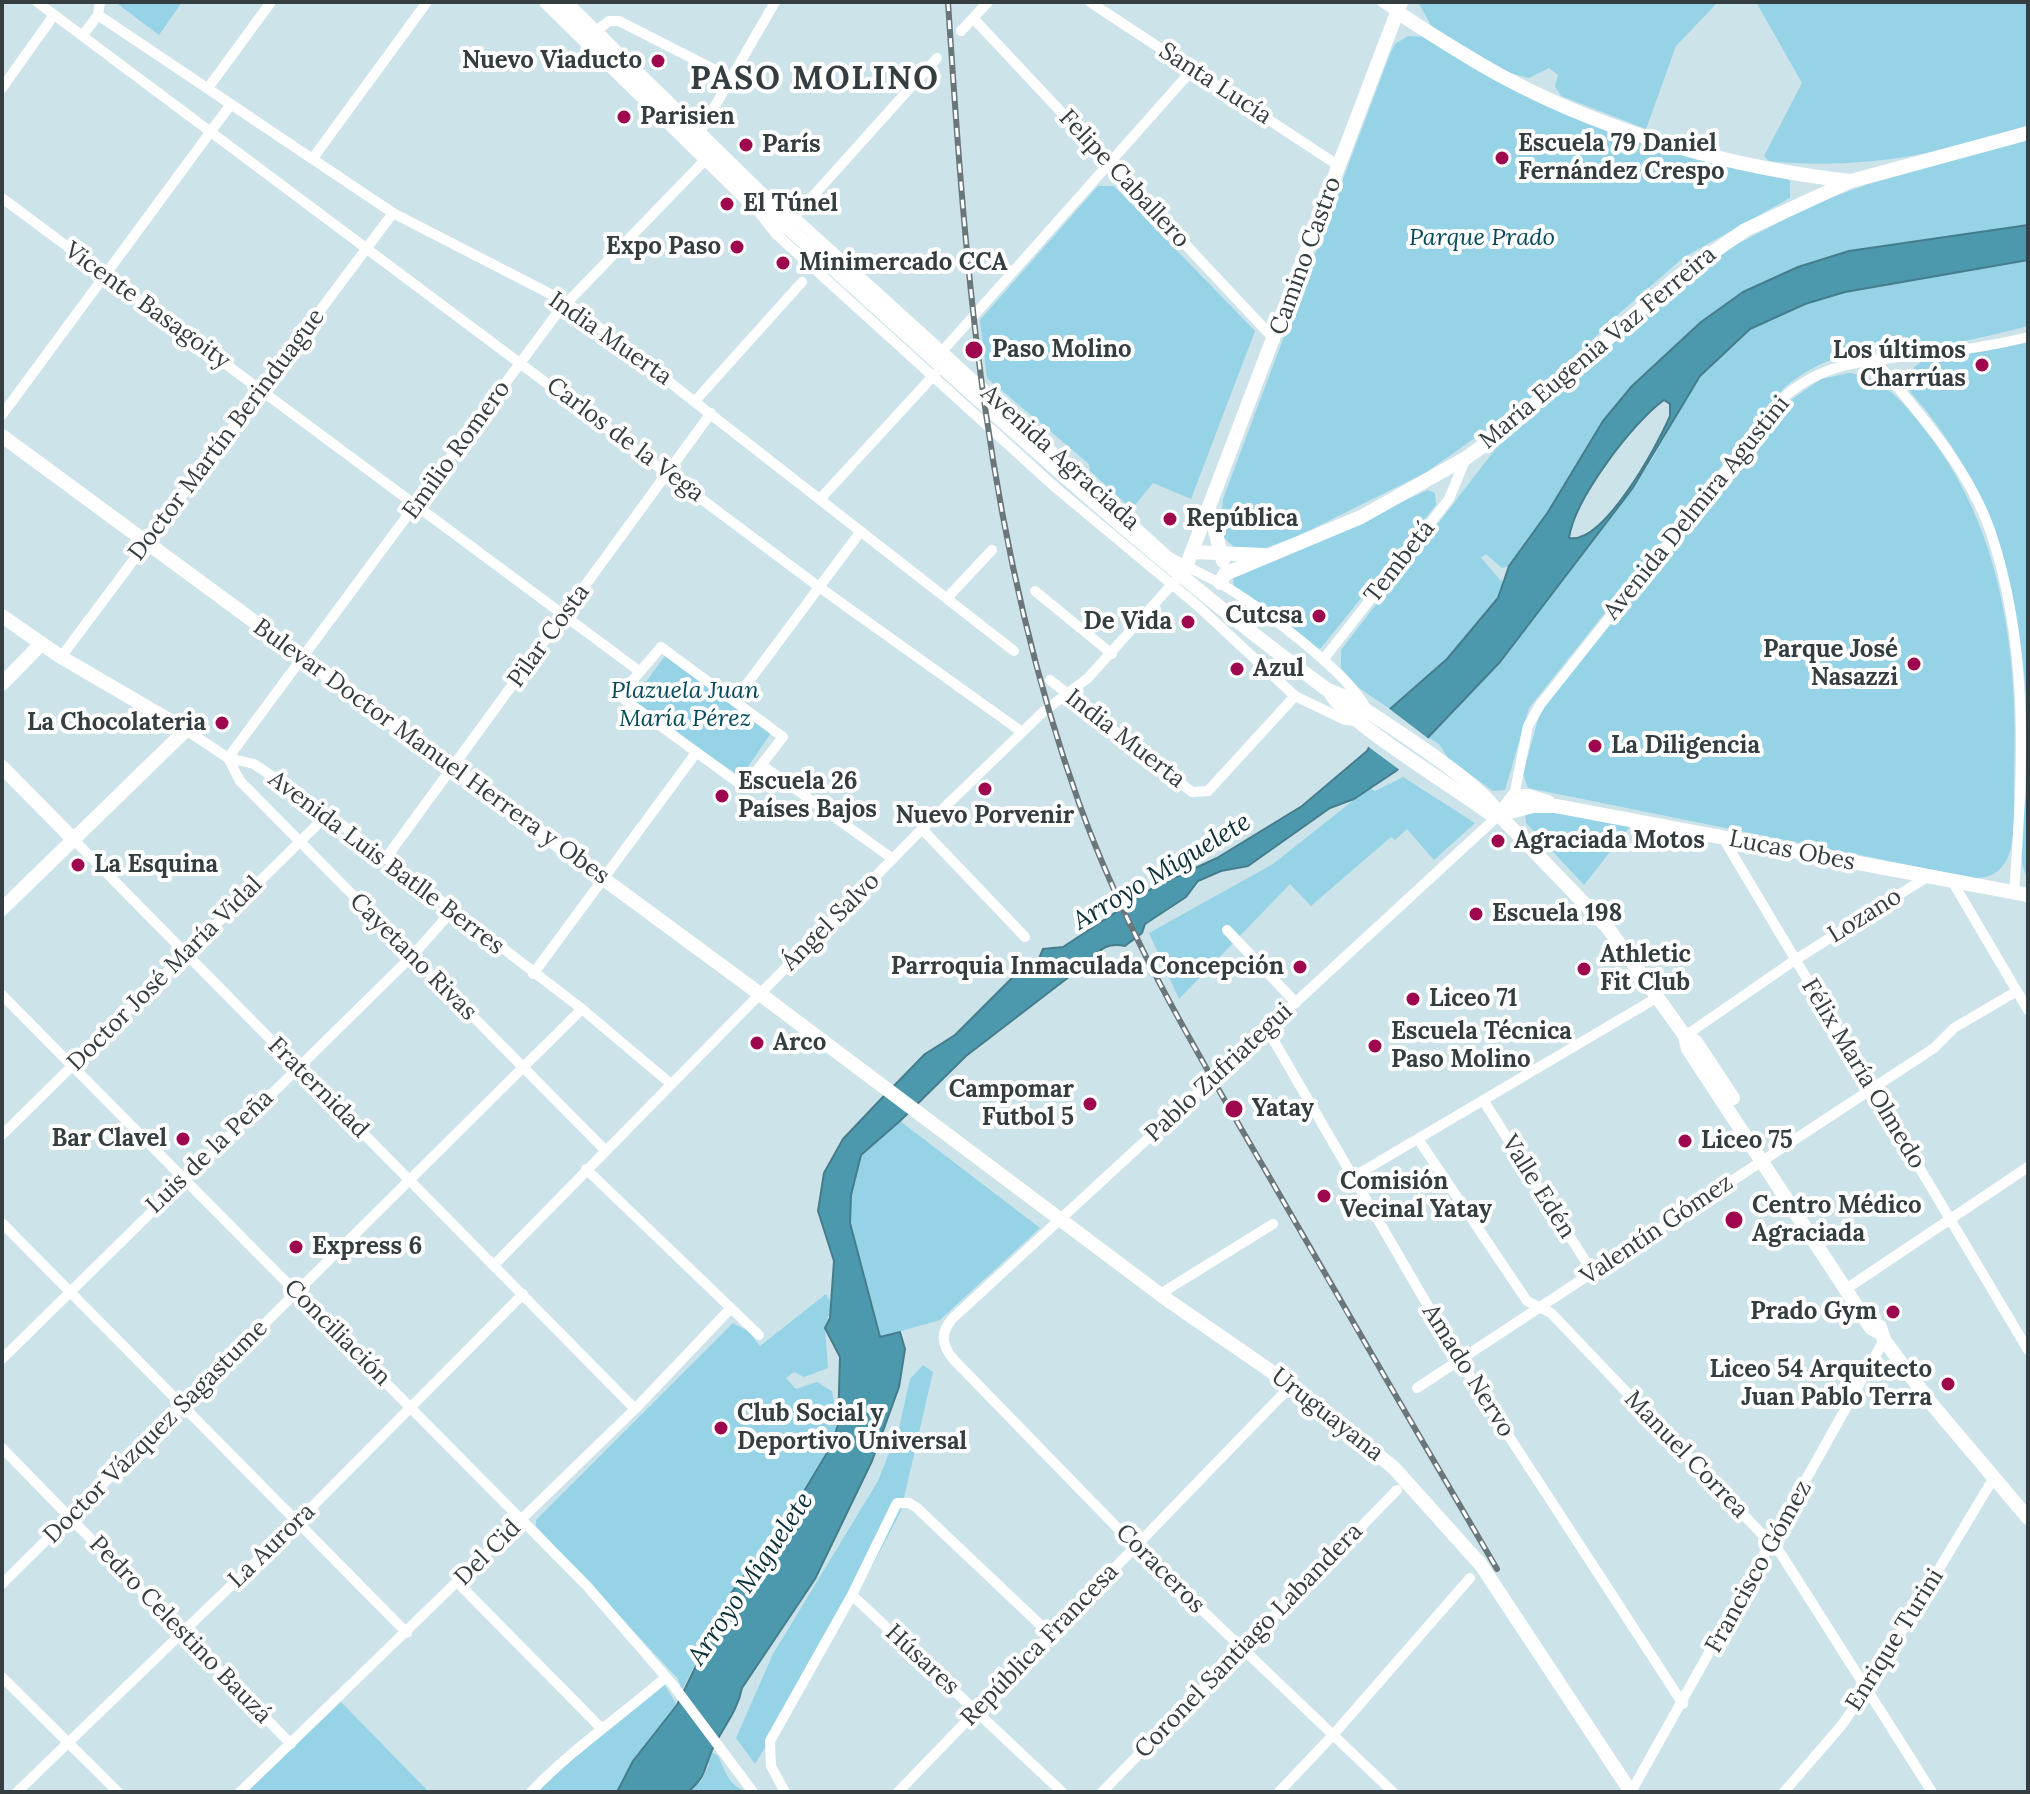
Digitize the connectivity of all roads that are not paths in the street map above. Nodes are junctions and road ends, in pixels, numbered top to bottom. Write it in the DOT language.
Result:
graph roads {
  1 [pos="37,2"];
  2 [pos="100,2"];
  3 [pos="271,2"];
  4 [pos="427,2"];
  5 [pos="546,2"];
  6 [pos="565,2"];
  7 [pos="775,2"];
  8 [pos="988,2"];
  9 [pos="1090,2"];
  10 [pos="1382,2"];
  11 [pos="1399,7"];
  12 [pos="54,15"];
  13 [pos="98,15"];
  14 [pos="973,18"];
  15 [pos="961,31"];
  16 [pos="595,32"];
  17 [pos="83,35"];
  18 [pos="937,58"];
  19 [pos="1193,69"];
  20 [pos="731,78"];
  21 [pos="2,88"];
  22 [pos="208,88"];
  23 [pos="231,104"];
  24 [pos="211,131"];
  25 [pos="2028,133"];
  26 [pos="696,141"];
  27 [pos="313,158"];
  28 [pos="706,159"];
  29 [pos="1110,164"];
  30 [pos="1339,166"];
  31 [pos="1851,181"];
  32 [pos="2,198"];
  33 [pos="757,199"];
  34 [pos="393,213"];
  35 [pos="794,223"];
  36 [pos="368,248"];
  37 [pos="105,276"];
  38 [pos="802,282"];
  39 [pos="568,303"];
  40 [pos="2028,337"];
  41 [pos="1275,340"];
  42 [pos="941,353"];
  43 [pos="1874,359"];
  44 [pos="521,362"];
  45 [pos="933,376"];
  46 [pos="261,390"];
  47 [pos="696,400"];
  48 [pos="711,413"];
  49 [pos="2,415"];
  50 [pos="2,436"];
  51 [pos="1466,458"];
  52 [pos="668,472"];
  53 [pos="820,499"];
  54 [pos="418,504"];
  55 [pos="1210,511"];
  56 [pos="861,531"];
  57 [pos="147,542"];
  58 [pos="992,550"];
  59 [pos="1193,552"];
  60 [pos="1221,554"];
  61 [pos="1268,555"];
  62 [pos="1186,567"];
  63 [pos="1223,579"];
  64 [pos="1174,586"];
  65 [pos="819,587"];
  66 [pos="1035,591"];
  67 [pos="948,597"];
  68 [pos="1199,607"];
  69 [pos="2,616"];
  70 [pos="563,616"];
  71 [pos="41,644"];
  72 [pos="1014,651"];
  73 [pos="1112,654"];
  74 [pos="61,657"];
  75 [pos="301,660"];
  76 [pos="1323,660"];
  77 [pos="639,671"];
  78 [pos="1050,680"];
  79 [pos="2,684"];
  80 [pos="1069,695"];
  81 [pos="1295,696"];
  82 [pos="735,700"];
  83 [pos="1364,716"];
  84 [pos="186,730"];
  85 [pos="1022,732"];
  86 [pos="696,753"];
  87 [pos="228,758"];
  88 [pos="762,765"];
  89 [pos="2,767"];
  90 [pos="454,767"];
  91 [pos="1514,796"];
  92 [pos="1556,806"];
  93 [pos="328,814"];
  94 [pos="1499,815"];
  95 [pos="922,829"];
  96 [pos="1723,838"];
  97 [pos="73,839"];
  98 [pos="299,842"];
  99 [pos="386,858"];
  100 [pos="893,859"];
  101 [pos="1927,877"];
  102 [pos="603,878"];
  103 [pos="1952,881"];
  104 [pos="2021,894"];
  105 [pos="2,909"];
  106 [pos="452,911"];
  107 [pos="1227,930"];
  108 [pos="1025,937"];
  109 [pos="185,953"];
  110 [pos="412,956"];
  111 [pos="1795,960"];
  112 [pos="533,974"];
  113 [pos="2017,991"];
  114 [pos="760,994"];
  115 [pos="2,995"];
  116 [pos="1658,997"];
  117 [pos="1296,1003"];
  118 [pos="582,1009"];
  119 [pos="2028,1010"];
  120 [pos="1267,1029"];
  121 [pos="1685,1036"];
  122 [pos="72,1066"];
  123 [pos="297,1068"];
  124 [pos="523,1068"];
  125 [pos="671,1084"];
  126 [pos="1873,1088"];
  127 [pos="1483,1100"];
  128 [pos="936,1126"];
  129 [pos="2,1135"];
  130 [pos="1418,1139"];
  131 [pos="605,1150"];
  132 [pos="1766,1157"];
  133 [pos="2028,1167"];
  134 [pos="586,1169"];
  135 [pos="1353,1177"];
  136 [pos="182,1179"];
  137 [pos="411,1181"];
  138 [pos="1951,1219"];
  139 [pos="1061,1220"];
  140 [pos="2,1223"];
  141 [pos="1273,1224"];
  142 [pos="494,1265"];
  143 [pos="1593,1273"];
  144 [pos="1850,1286"];
  145 [pos="69,1291"];
  146 [pos="296,1293"];
  147 [pos="523,1294"];
  148 [pos="1164,1297"];
  149 [pos="1540,1307"];
  150 [pos="731,1308"];
  151 [pos="943,1333"];
  152 [pos="759,1335"];
  153 [pos="1883,1337"];
  154 [pos="2028,1350"];
  155 [pos="2,1359"];
  156 [pos="1460,1361"];
  157 [pos="1417,1388"];
  158 [pos="1283,1394"];
  159 [pos="182,1407"];
  160 [pos="411,1407"];
  161 [pos="635,1409"];
  162 [pos="2,1448"];
  163 [pos="1993,1479"];
  164 [pos="1397,1490"];
  165 [pos="70,1517"];
  166 [pos="2028,1518"];
  167 [pos="521,1519"];
  168 [pos="296,1523"];
  169 [pos="1772,1545"];
  170 [pos="1136,1547"];
  171 [pos="1470,1578"];
  172 [pos="458,1583"];
  173 [pos="2,1584"];
  174 [pos="852,1595"];
  175 [pos="183,1632"];
  176 [pos="407,1633"];
  177 [pos="1050,1634"];
  178 [pos="1242,1649"];
  179 [pos="2,1677"];
  180 [pos="669,1681"];
  181 [pos="1867,1689"];
  182 [pos="1683,1704"];
  183 [pos="975,1711"];
  184 [pos="601,1728"];
  185 [pos="1333,1735"];
  186 [pos="67,1743"];
  187 [pos="291,1744"];
  188 [pos="17,1792"];
  189 [pos="118,1792"];
  190 [pos="240,1792"];
  191 [pos="531,1792"];
  192 [pos="753,1792"];
  193 [pos="785,1792"];
  194 [pos="898,1792"];
  195 [pos="1062,1792"];
  196 [pos="1102,1792"];
  197 [pos="1279,1792"];
  198 [pos="1393,1792"];
  199 [pos="1631,1792"];
  200 [pos="1784,1792"];
  201 [pos="1932,1792"];
  1 -- 12 [label="street, Carlos de la Vega"];
  2 -- 13 [label="street"];
  3 -- 22 [label="street"];
  4 -- 27 [label="street"];
  5 -- 26 [label="street, Avenida Agraciada"];
  6 -- 16 [label="street, Avenida Agraciada"];
  7 -- 20 [label="street"];
  8 -- 14 [label="street"];
  9 -- 19 [label="street, Santa Lucía"];
  10 -- 11 [label="street"];
  11 -- 30 [label="street, Camino Castro"];
  11 -- 31 [label="street"];
  12 -- 17 [label="street, Carlos de la Vega"];
  12 -- 21 [label="street"];
  13 -- 17 [label="street"];
  13 -- 22 [label="street, India Muerta"];
  14 -- 15 [label="street"];
  14 -- 29 [label="street, Felipe Caballero"];
  16 -- 20 [label="street"];
  16 -- 26 [label="street, Avenida Agraciada"];
  17 -- 24 [label="street, Carlos de la Vega"];
  18 -- 35 [label="street"];
  19 -- 29 [label="street"];
  19 -- 30 [label="street, Santa Lucía"];
  20 -- 26 [label="street"];
  22 -- 23 [label="street, India Muerta"];
  23 -- 24 [label="street"];
  23 -- 27 [label="street, India Muerta"];
  24 -- 36 [label="street, Carlos de la Vega"];
  24 -- 37 [label="street"];
  25 -- 31 [label="street, María Eugenia Vaz Ferreira"];
  26 -- 28 [label="street, Avenida Agraciada"];
  26 -- 33 [label="street, Avenida Agraciada"];
  27 -- 34 [label="street, India Muerta"];
  28 -- 33 [label="street, Avenida Agraciada"];
  28 -- 39 [label="street, Emilio Romero"];
  29 -- 41 [label="street, Felipe Caballero"];
  29 -- 42 [label="street"];
  30 -- 41 [label="street, Camino Castro"];
  31 -- 51 [label="street, María Eugenia Vaz Ferreira"];
  32 -- 37 [label="street, Vicente Basagoity"];
  33 -- 35 [label="street, Avenida Agraciada"];
  33 -- 45 [label="street, Avenida Agraciada"];
  34 -- 36 [label="street, Doctor Martín Berinduague"];
  34 -- 39 [label="street, India Muerta"];
  35 -- 42 [label="street, Avenida Agraciada"];
  35 -- 83 [label="street, Avenida Agraciada"];
  36 -- 44 [label="street, Carlos de la Vega"];
  36 -- 46 [label="street, Doctor Martín Berinduague"];
  37 -- 46 [label="street, Vicente Basagoity"];
  37 -- 49 [label="street"];
  38 -- 47 [label="street"];
  39 -- 44 [label="street, Emilio Romero"];
  39 -- 47 [label="street, India Muerta"];
  40 -- 43 [label="street, Avenida Delmira Agustini"];
  41 -- 55 [label="street, Camino Castro"];
  42 -- 45 [label="street"];
  42 -- 62 [label="street, Avenida Agraciada"];
  43 -- 91 [label="street, Avenida Delmira Agustini"];
  43 -- 104 [label="street"];
  44 -- 52 [label="street, Carlos de la Vega"];
  44 -- 54 [label="street, Emilio Romero"];
  45 -- 53 [label="street"];
  45 -- 64 [label="street, Avenida Agraciada"];
  46 -- 54 [label="street, Vicente Basagoity"];
  46 -- 57 [label="street, Doctor Martín Berinduague"];
  47 -- 48 [label="street, India Muerta"];
  48 -- 52 [label="street, Pilar Costa"];
  48 -- 53 [label="street, India Muerta"];
  50 -- 57 [label="street, Bulevar Doctor Manuel Herrera y Obes"];
  51 -- 61 [label="street, María Eugenia Vaz Ferreira"];
  51 -- 76 [label="street, Tembetá"];
  52 -- 65 [label="street, Carlos de la Vega"];
  52 -- 70 [label="street, Pilar Costa"];
  53 -- 56 [label="street, India Muerta"];
  54 -- 70 [label="street, Vicente Basagoity"];
  54 -- 75 [label="street, Emilio Romero"];
  55 -- 59 [label="street, Camino Castro"];
  55 -- 60 [label="street"];
  56 -- 65 [label="street"];
  56 -- 67 [label="street, India Muerta"];
  57 -- 74 [label="street, Doctor Martín Berinduague"];
  57 -- 75 [label="street, Bulevar Doctor Manuel Herrera y Obes"];
  58 -- 67 [label="street"];
  59 -- 60 [label="street, María Eugenia Vaz Ferreira"];
  59 -- 62 [label="street, Camino Castro"];
  60 -- 61 [label="street, María Eugenia Vaz Ferreira"];
  60 -- 63 [label="street"];
  61 -- 63 [label="street, María Eugenia Vaz Ferreira"];
  62 -- 63 [label="street, Avenida Agraciada"];
  62 -- 64 [label="street, Camino Castro"];
  63 -- 68 [label="street, María Eugenia Vaz Ferreira"];
  63 -- 76 [label="street, Avenida Agraciada"];
  64 -- 68 [label="street, Avenida Agraciada"];
  64 -- 73 [label="street, Ángel Salvo"];
  65 -- 82 [label="street"];
  65 -- 85 [label="street, Carlos de la Vega"];
  66 -- 73 [label="street"];
  67 -- 72 [label="street, India Muerta"];
  68 -- 81 [label="street, Avenida Agraciada"];
  69 -- 71 [label="street, Avenida Luis Batlle Berres"];
  70 -- 77 [label="street, Vicente Basagoity"];
  70 -- 90 [label="street, Pilar Costa"];
  71 -- 74 [label="street, Avenida Luis Batlle Berres"];
  71 -- 79 [label="street"];
  73 -- 80 [label="street, Ángel Salvo"];
  74 -- 84 [label="street, Avenida Luis Batlle Berres"];
  75 -- 87 [label="street, Emilio Romero"];
  75 -- 90 [label="street, Bulevar Doctor Manuel Herrera y Obes"];
  76 -- 83 [label="street, Avenida Agraciada"];
  77 -- 82 [label="street"];
  77 -- 86 [label="street"];
  78 -- 80 [label="street, India Muerta"];
  80 -- 81 [label="street, India Muerta"];
  80 -- 85 [label="street, Ángel Salvo"];
  81 -- 83 [label="street, Avenida Agraciada"];
  82 -- 88 [label="street"];
  83 -- 94 [label="street, Avenida Agraciada"];
  84 -- 87 [label="street, Avenida Luis Batlle Berres"];
  84 -- 97 [label="street"];
  85 -- 95 [label="street, Ángel Salvo"];
  86 -- 88 [label="street"];
  86 -- 102 [label="street"];
  87 -- 93 [label="street, Avenida Luis Batlle Berres"];
  87 -- 98 [label="street, Cayetano Rivas"];
  88 -- 100 [label="street"];
  89 -- 97 [label="street, Fraternidad"];
  90 -- 99 [label="street, Pilar Costa"];
  90 -- 102 [label="street, Bulevar Doctor Manuel Herrera y Obes"];
  91 -- 92 [label="street, Lucas Obes"];
  91 -- 94 [label="street"];
  92 -- 94 [label="street, Lucas Obes"];
  92 -- 96 [label="street, Lucas Obes"];
  93 -- 98 [label="street, Doctor José María Vidal"];
  93 -- 99 [label="street, Avenida Luis Batlle Berres"];
  94 -- 116 [label="street, Avenida Agraciada"];
  94 -- 117 [label="street, Pablo Zufriategui"];
  95 -- 100 [label="street, Ángel Salvo"];
  95 -- 108 [label="street"];
  96 -- 101 [label="street, Lucas Obes"];
  96 -- 111 [label="street, Félix María Olmedo"];
  97 -- 105 [label="street"];
  97 -- 109 [label="street, Fraternidad"];
  98 -- 109 [label="street, Doctor José María Vidal"];
  98 -- 110 [label="street, Cayetano Rivas"];
  99 -- 106 [label="street, Avenida Luis Batlle Berres"];
  100 -- 114 [label="street, Ángel Salvo"];
  101 -- 103 [label="street, Lucas Obes"];
  101 -- 111 [label="street, Lozano"];
  102 -- 112 [label="street"];
  102 -- 114 [label="street, Bulevar Doctor Manuel Herrera y Obes"];
  103 -- 104 [label="street, Lucas Obes"];
  103 -- 113 [label="street"];
  106 -- 110 [label="street, Luis de la Peña"];
  106 -- 112 [label="street, Avenida Luis Batlle Berres"];
  107 -- 117 [label="street"];
  109 -- 122 [label="street, Doctor José María Vidal"];
  109 -- 123 [label="street, Fraternidad"];
  110 -- 123 [label="street, Luis de la Peña"];
  110 -- 124 [label="street, Cayetano Rivas"];
  111 -- 121 [label="street, Lozano"];
  111 -- 126 [label="street, Félix María Olmedo"];
  112 -- 118 [label="street, Avenida Luis Batlle Berres"];
  113 -- 119 [label="street"];
  113 -- 126 [label="street, Valentín Gómez"];
  114 -- 125 [label="street, Ángel Salvo"];
  114 -- 128 [label="street, Bulevar Doctor Manuel Herrera y Obes"];
  115 -- 122 [label="street, Conciliación"];
  116 -- 121 [label="street, Avenida Agraciada"];
  116 -- 127 [label="street"];
  117 -- 120 [label="street, Pablo Zufriategui"];
  118 -- 124 [label="street, Doctor Vázquez Sagastume"];
  118 -- 125 [label="street, Avenida Luis Batlle Berres"];
  120 -- 135 [label="street, Amado Nervo"];
  120 -- 139 [label="street, Pablo Zufriategui"];
  121 -- 132 [label="street, Avenida Agraciada"];
  122 -- 129 [label="street, Doctor José María Vidal"];
  122 -- 136 [label="street, Conciliación"];
  123 -- 136 [label="street, Luis de la Peña"];
  123 -- 137 [label="street, Fraternidad"];
  124 -- 131 [label="street, Cayetano Rivas"];
  124 -- 137 [label="street, Doctor Vázquez Sagastume"];
  125 -- 131 [label="street, Ángel Salvo"];
  126 -- 132 [label="street, Valentín Gómez"];
  126 -- 138 [label="street, Félix María Olmedo"];
  127 -- 130 [label="street"];
  127 -- 143 [label="street, Valle Edén"];
  128 -- 139 [label="street, Uruguayana"];
  130 -- 135 [label="street"];
  130 -- 149 [label="street, Manuel Correa"];
  131 -- 134 [label="street, Ángel Salvo"];
  132 -- 143 [label="street, Valentín Gómez"];
  132 -- 144 [label="street, Avenida Agraciada"];
  133 -- 138 [label="street"];
  134 -- 142 [label="street, Ángel Salvo"];
  134 -- 150 [label="street"];
  135 -- 156 [label="street, Amado Nervo"];
  136 -- 145 [label="street, Luis de la Peña"];
  136 -- 146 [label="street, Conciliación"];
  137 -- 142 [label="street, Fraternidad"];
  137 -- 146 [label="street, Doctor Vázquez Sagastume"];
  138 -- 144 [label="street"];
  138 -- 154 [label="street, Félix María Olmedo"];
  139 -- 148 [label="street, Uruguayana"];
  139 -- 151 [label="street, Pablo Zufriategui"];
  140 -- 145 [label="street"];
  141 -- 148 [label="street"];
  142 -- 147 [label="street, Fraternidad"];
  143 -- 149 [label="street, Valentín Gómez"];
  144 -- 153 [label="street, Avenida Agraciada"];
  145 -- 155 [label="street, Luis de la Peña"];
  145 -- 159 [label="street"];
  146 -- 159 [label="street, Doctor Vázquez Sagastume"];
  146 -- 160 [label="street, Conciliación"];
  147 -- 160 [label="street, La Aurora"];
  147 -- 161 [label="street, Fraternidad"];
  148 -- 199 [label="street, Uruguayana"];
  149 -- 156 [label="street, Valentín Gómez"];
  149 -- 169 [label="street, Manuel Correa"];
  150 -- 152 [label="street"];
  150 -- 161 [label="street, Del Cid"];
  151 -- 170 [label="street, Coraceros"];
  153 -- 163 [label="street, Avenida Agraciada"];
  153 -- 169 [label="street, Francisco Gómez"];
  156 -- 157 [label="street, Valentín Gómez"];
  156 -- 182 [label="street, Amado Nervo"];
  158 -- 170 [label="street, República Francesa"];
  159 -- 165 [label="street, Doctor Vázquez Sagastume"];
  159 -- 168 [label="street"];
  160 -- 167 [label="street, Conciliación"];
  160 -- 168 [label="street, La Aurora"];
  161 -- 167 [label="street, Del Cid"];
  162 -- 165 [label="street, Pedro Celestino Bauzá"];
  163 -- 166 [label="street, Avenida Agraciada"];
  163 -- 181 [label="street, Enrique Turini"];
  164 -- 178 [label="street, Coronel Santiago Labandera"];
  165 -- 173 [label="street, Doctor Vázquez Sagastume"];
  165 -- 175 [label="street, Pedro Celestino Bauzá"];
  167 -- 172 [label="street, Del Cid"];
  167 -- 180 [label="street, Conciliación"];
  168 -- 175 [label="street, La Aurora"];
  168 -- 176 [label="street"];
  169 -- 181 [label="street, Manuel Correa"];
  169 -- 182 [label="street, Francisco Gómez"];
  170 -- 177 [label="street, República Francesa"];
  170 -- 178 [label="street, Coraceros"];
  171 -- 185 [label="street"];
  172 -- 176 [label="street, Del Cid"];
  172 -- 184 [label="street"];
  174 -- 177 [label="street"];
  174 -- 183 [label="street, Húsares"];
  174 -- 193 [label="street"];
  175 -- 186 [label="street, La Aurora"];
  175 -- 187 [label="street, Pedro Celestino Bauzá"];
  176 -- 187 [label="street, Del Cid"];
  177 -- 183 [label="street, República Francesa"];
  178 -- 185 [label="street, Coraceros"];
  178 -- 196 [label="street, Coronel Santiago Labandera"];
  179 -- 186 [label="street"];
  180 -- 184 [label="street"];
  180 -- 192 [label="street, Conciliación"];
  181 -- 200 [label="street, Enrique Turini"];
  181 -- 201 [label="street, Manuel Correa"];
  182 -- 199 [label="street, Francisco Gómez"];
  183 -- 194 [label="street, República Francesa"];
  183 -- 195 [label="street, Húsares"];
  184 -- 191 [label="street"];
  185 -- 197 [label="street"];
  185 -- 198 [label="street, Coraceros"];
  186 -- 188 [label="street, La Aurora"];
  186 -- 189 [label="street"];
  187 -- 190 [label="street, Del Cid"];
}
